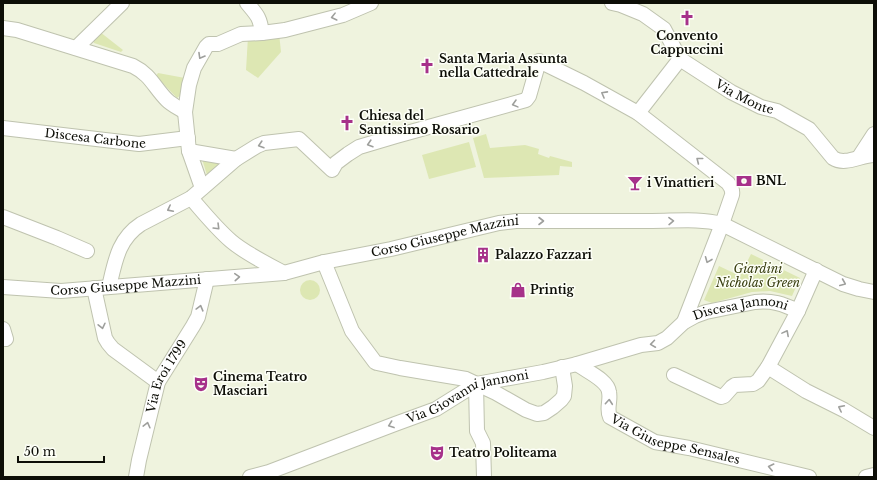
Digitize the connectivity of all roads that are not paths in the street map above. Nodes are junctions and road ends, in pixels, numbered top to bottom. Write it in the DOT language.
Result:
graph roads {
  1 [pos="122,3"];
  2 [pos="247,3"];
  3 [pos="371,3"];
  4 [pos="612,3"];
  5 [pos="3,28"];
  6 [pos="262,33"];
  7 [pos="76,48"];
  8 [pos="680,59"];
  9 [pos="185,112"];
  10 [pos="638,113"];
  11 [pos="3,128"];
  12 [pos="874,134"];
  13 [pos="189,144"];
  14 [pos="874,155"];
  15 [pos="859,157"];
  16 [pos="236,159"];
  17 [pos="202,188"];
  18 [pos="191,198"];
  19 [pos="3,217"];
  20 [pos="722,224"];
  21 [pos="88,251"];
  22 [pos="324,262"];
  23 [pos="816,270"];
  24 [pos="284,273"];
  25 [pos="208,279"];
  26 [pos="3,287"];
  27 [pos="109,287"];
  28 [pos="94,288"];
  29 [pos="874,292"];
  30 [pos="798,311"];
  31 [pos="684,322"];
  32 [pos="577,364"];
  33 [pos="562,367"];
  34 [pos="768,368"];
  35 [pos="674,375"];
  36 [pos="158,382"];
  37 [pos="476,384"];
  38 [pos="498,386"];
  39 [pos="874,428"];
  40 [pos="874,475"];
  41 [pos="136,477"];
  42 [pos="250,477"];
  43 [pos="484,477"];
  44 [pos="809,477"];
  45 [pos="866,477"];
  1 -- 7 [label="street"];
  2 -- 6 [label="street"];
  3 -- 6 [label="street, one-way"];
  4 -- 8 [label="street, Via Monte"];
  5 -- 7 [label="street"];
  6 -- 9 [label="street, one-way"];
  7 -- 9 [label="street"];
  8 -- 10 [label="street"];
  8 -- 15 [label="street, Via Monte"];
  9 -- 13 [label="street"];
  10 -- 16 [label="street, one-way"];
  20 -- 10 [label="street, one-way"];
  11 -- 13 [label="street, Discesa Carbone"];
  12 -- 15 [label="street"];
  13 -- 16 [label="street, Discesa Carbone"];
  13 -- 17 [label="street"];
  14 -- 15 [label="street"];
  16 -- 17 [label="street"];
  17 -- 18 [label="street"];
  18 -- 24 [label="street, one-way"];
  18 -- 27 [label="street, one-way"];
  19 -- 21 [label="street"];
  22 -- 20 [label="street, Corso Giuseppe Mazzini, one-way"];
  20 -- 23 [label="street, Corso Giuseppe Mazzini"];
  20 -- 31 [label="street, one-way"];
  22 -- 24 [label="street, Corso Giuseppe Mazzini"];
  22 -- 37 [label="street"];
  23 -- 29 [label="street, Corso Giuseppe Mazzini, one-way"];
  23 -- 30 [label="street"];
  25 -- 24 [label="street, Corso Giuseppe Mazzini, one-way"];
  25 -- 27 [label="street, Corso Giuseppe Mazzini"];
  36 -- 25 [label="street, Via Eroi 1799, one-way"];
  26 -- 28 [label="street, Corso Giuseppe Mazzini"];
  27 -- 28 [label="street, Corso Giuseppe Mazzini"];
  28 -- 36 [label="street, one-way"];
  30 -- 31 [label="street, Discesa Jannoni"];
  34 -- 30 [label="street, one-way"];
  31 -- 32 [label="street, Via Giovanni Jannoni, one-way"];
  32 -- 33 [label="street, Via Giovanni Jannoni"];
  44 -- 32 [label="street, Via Giuseppe Sensales, one-way"];
  33 -- 38 [label="street, Via Giovanni Jannoni"];
  33 -- 38 [label="street"];
  34 -- 35 [label="street"];
  39 -- 34 [label="street, one-way"];
  41 -- 36 [label="street, Via Eroi 1799, one-way"];
  37 -- 38 [label="street"];
  37 -- 42 [label="street, Via Giovanni Jannoni, one-way"];
  37 -- 43 [label="street"];
  40 -- 45 [label="street"];
}
